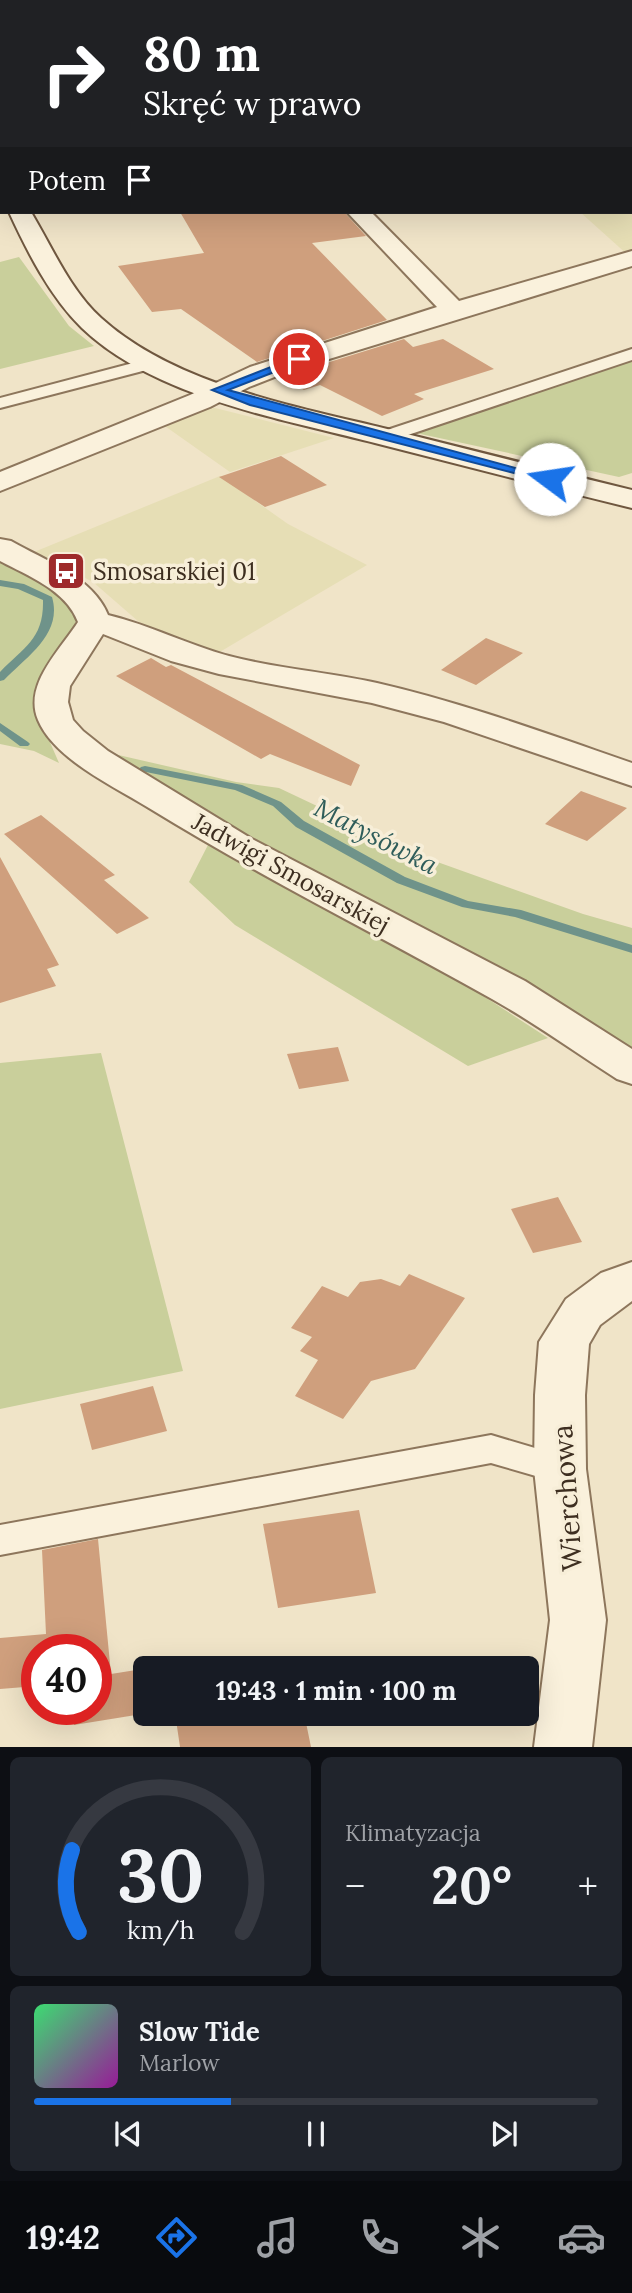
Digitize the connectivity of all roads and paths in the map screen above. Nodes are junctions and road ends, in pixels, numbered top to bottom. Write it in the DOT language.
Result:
graph roads {
  1 [pos="21,214"];
  2 [pos="360,214"];
  3 [pos="632,258"];
  4 [pos="454,310"];
  5 [pos="632,354"];
  6 [pos="152,363"];
  7 [pos="218,390"];
  8 [pos="0,403"];
  9 [pos="384,437"];
  10 [pos="0,482"];
  11 [pos="632,499"];
  12 [pos="0,548"];
  13 [pos="94,622"];
  14 [pos="632,775"];
  15 [pos="632,1069"];
  16 [pos="632,1280"];
  17 [pos="560,1469"];
  18 [pos="0,1540"];
  19 [pos="563,1747"];
  1 -- 6 [label="street"];
  2 -- 4 [label="street"];
  3 -- 4 [label="street"];
  4 -- 7 [label="street"];
  5 -- 9 [label="lane"];
  6 -- 7 [label="street"];
  6 -- 8 [label="lane"];
  7 -- 9 [label="street"];
  7 -- 10 [label="street"];
  9 -- 11 [label="street"];
  12 -- 13 [label="street"];
  13 -- 14 [label="street"];
  13 -- 15 [label="street, Jadwigi Smosarskiej"];
  16 -- 17 [label="street, Wierchowa"];
  17 -- 18 [label="lane"];
  17 -- 19 [label="street, Wierchowa"];
}
